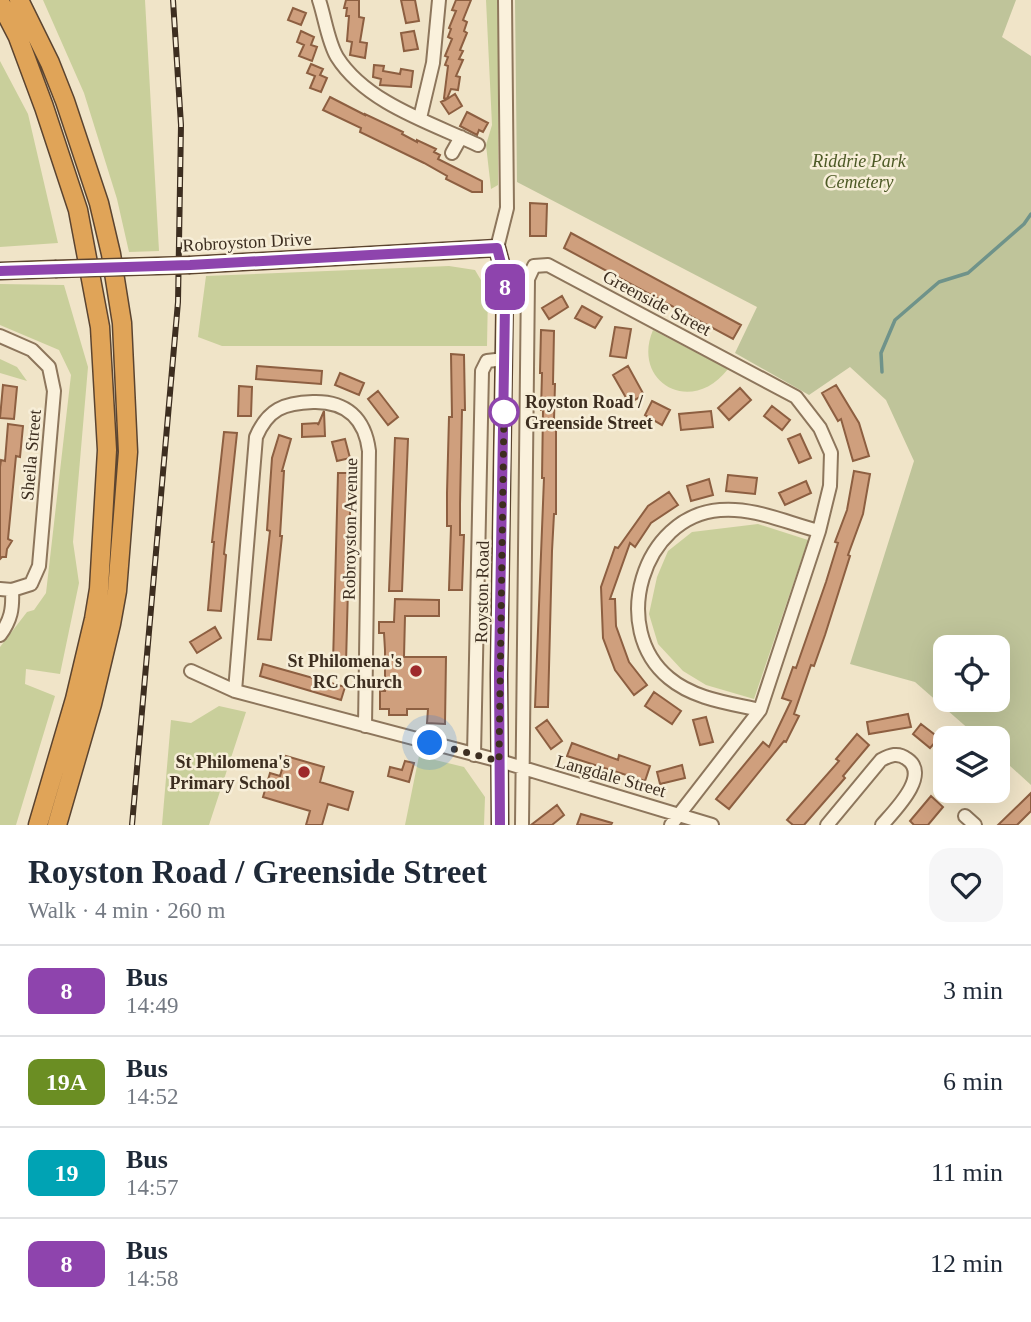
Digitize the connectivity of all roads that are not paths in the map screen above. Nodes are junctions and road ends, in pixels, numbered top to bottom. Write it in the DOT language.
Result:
graph roads {
  1 [pos="19,0"];
  2 [pos="319,0"];
  3 [pos="439,0"];
  4 [pos="505,0"];
  5 [pos="0,2"];
  6 [pos="421,118"];
  7 [pos="461,137"];
  8 [pos="478,145"];
  9 [pos="452,153"];
  10 [pos="497,248"];
  11 [pos="0,271"];
  12 [pos="0,336"];
  13 [pos="505,359"];
  14 [pos="819,531"];
  15 [pos="6,590"];
  16 [pos="0,635"];
  17 [pos="191,671"];
  18 [pos="235,691"];
  19 [pos="760,710"];
  20 [pos="365,726"];
  21 [pos="474,755"];
  22 [pos="499,761"];
  23 [pos="522,769"];
  24 [pos="680,814"];
  25 [pos="965,816"];
  26 [pos="38,825"];
  27 [pos="57,825"];
  28 [pos="500,825"];
  29 [pos="522,825"];
  30 [pos="671,825"];
  31 [pos="712,825"];
  32 [pos="827,825"];
  33 [pos="882,825"];
  34 [pos="975,825"];
  1 -- 27 [label="highway"];
  2 -- 6 [label="street"];
  3 -- 6 [label="street"];
  4 -- 10 [label="street, Royston Road"];
  5 -- 26 [label="highway"];
  6 -- 7 [label="street"];
  7 -- 8 [label="street"];
  7 -- 9 [label="street"];
  10 -- 11 [label="main road, Robroyston Drive, bridge"];
  10 -- 13 [label="main road, Royston Road"];
  12 -- 15 [label="street, Sheila Street"];
  13 -- 21 [label="street, Royston Road"];
  13 -- 22 [label="main road, Royston Road"];
  14 -- 19 [label="street, Greenside Street"];
  14 -- 19 [label="street"];
  14 -- 23 [label="street, Greenside Street"];
  15 -- 16 [label="street"];
  17 -- 18 [label="street, Langdale Street"];
  18 -- 20 [label="street, Langdale Street"];
  18 -- 20 [label="street, Robroyston Avenue"];
  19 -- 24 [label="street, Greenside Street"];
  20 -- 21 [label="street, Langdale Street"];
  21 -- 22 [label="street, Langdale Street"];
  22 -- 23 [label="street, Langdale Street"];
  22 -- 28 [label="main road, Royston Road"];
  23 -- 24 [label="street, Langdale Street"];
  23 -- 29 [label="street"];
  24 -- 30 [label="street, Greenside Street"];
  24 -- 31 [label="street, Langdale Street"];
  25 -- 34 [label="street"];
  32 -- 33 [label="street"];
}
